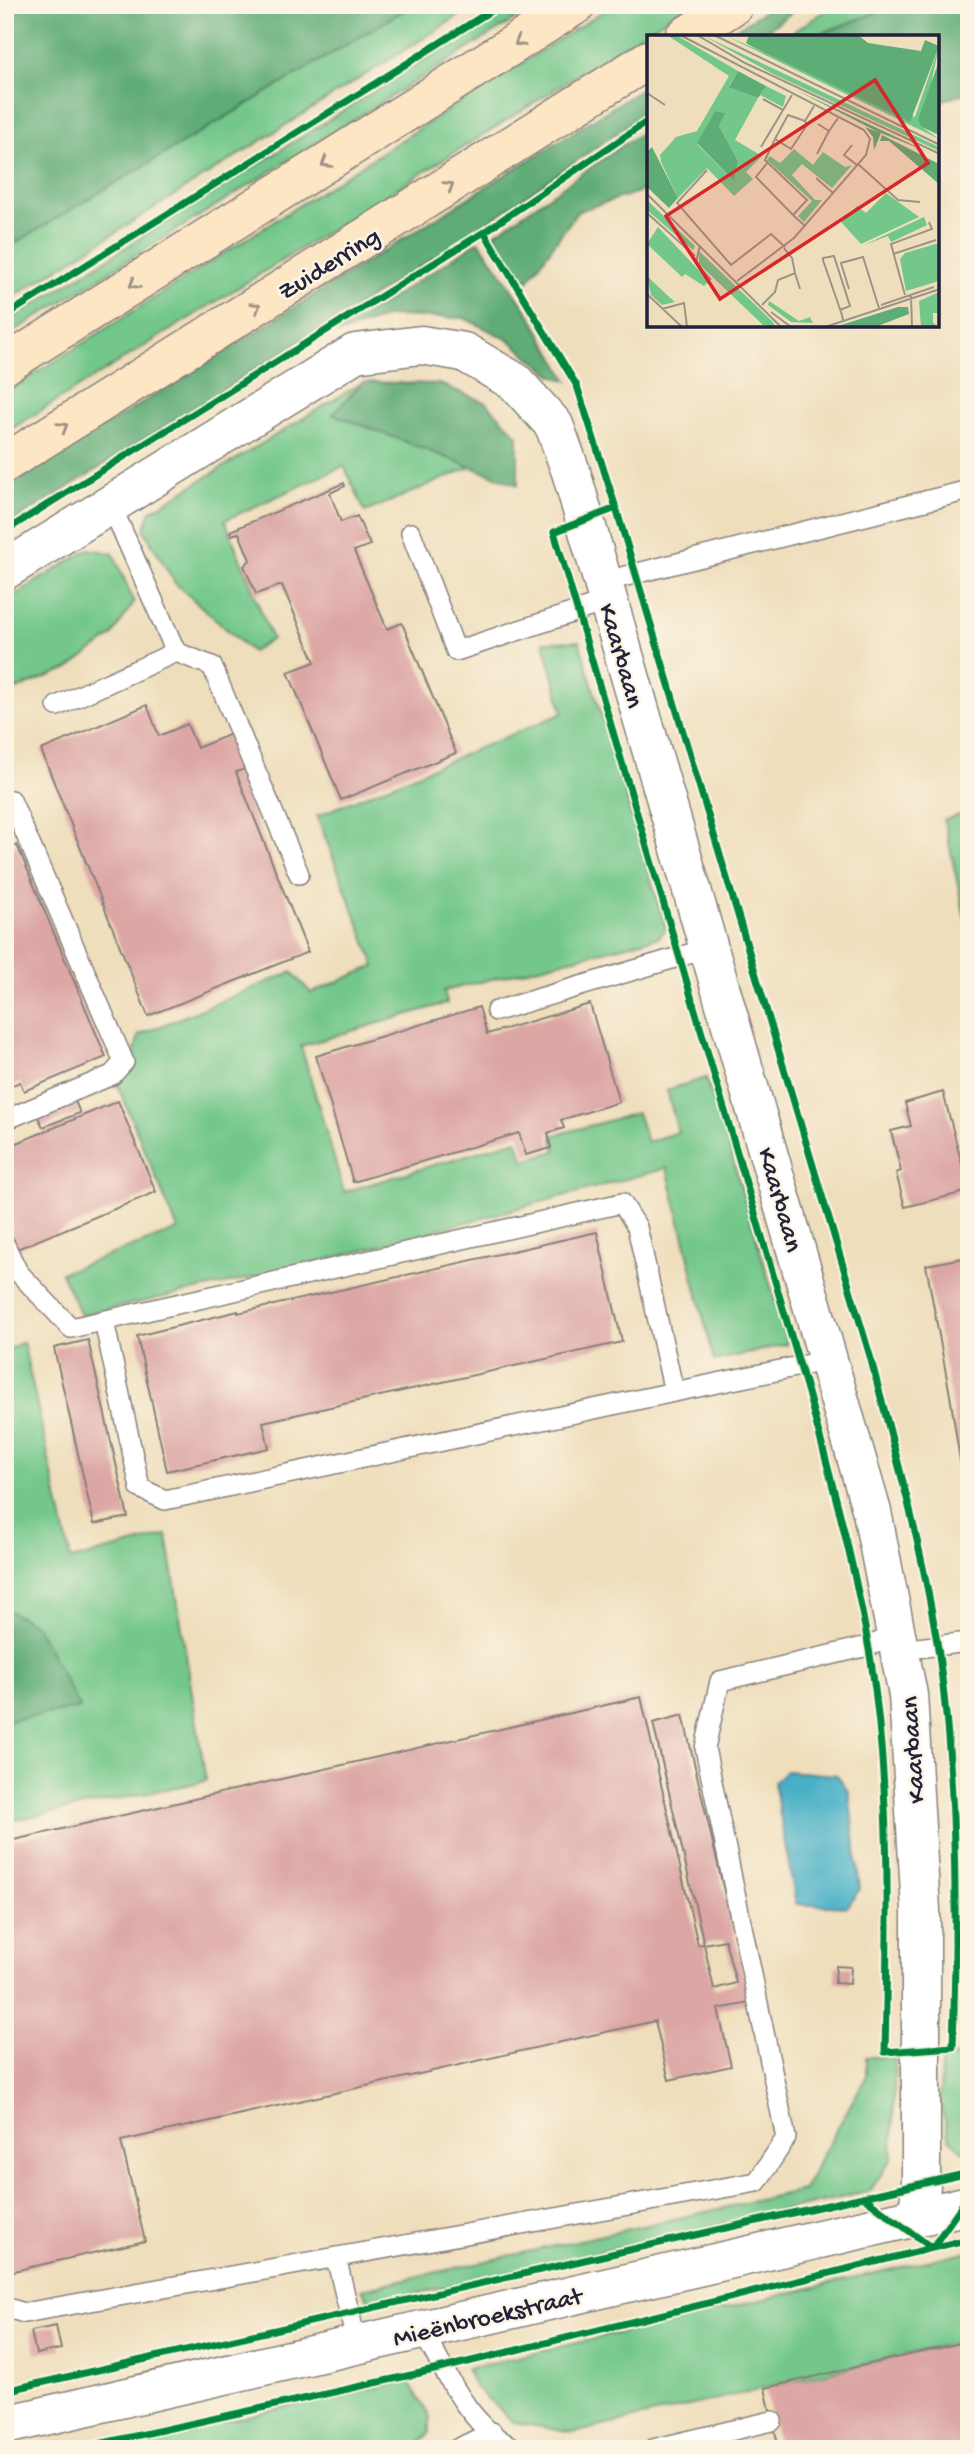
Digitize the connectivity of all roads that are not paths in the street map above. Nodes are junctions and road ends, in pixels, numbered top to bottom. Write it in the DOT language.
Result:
graph roads {
  1 [pos="576,5"];
  2 [pos="734,5"];
  3 [pos="687,35"];
  4 [pos="647,61"];
  5 [pos="5,365"];
  6 [pos="5,463"];
  7 [pos="969,489"];
  8 [pos="111,505"];
  9 [pos="411,533"];
  10 [pos="5,570"];
  11 [pos="605,592"];
  12 [pos="176,652"];
  13 [pos="57,706"];
  14 [pos="5,799"];
  15 [pos="299,874"];
  16 [pos="709,948"];
  17 [pos="496,1011"];
  18 [pos="5,1120"];
  19 [pos="5,1245"];
  20 [pos="104,1321"];
  21 [pos="829,1360"];
  22 [pos="674,1392"];
  23 [pos="969,1642"];
  24 [pos="898,1643"];
  25 [pos="969,2205"];
  26 [pos="918,2217"];
  27 [pos="336,2257"];
  28 [pos="5,2307"];
  29 [pos="422,2330"];
  30 [pos="357,2345"];
  31 [pos="772,2421"];
  32 [pos="5,2426"];
  33 [pos="492,2432"];
  34 [pos="457,2449"];
  35 [pos="517,2449"];
  36 [pos="653,2449"];
  1 -- 5 [label="main road, one-way"];
  2 -- 3 [label="main road"];
  6 -- 4 [label="main road, Zuiderring, one-way"];
  7 -- 11 [label="lane"];
  8 -- 10 [label="street"];
  8 -- 11 [label="street, Kaarbaan"];
  8 -- 12 [label="lane"];
  9 -- 11 [label="lane"];
  11 -- 16 [label="street, Kaarbaan"];
  12 -- 13 [label="lane"];
  12 -- 15 [label="lane"];
  14 -- 18 [label="lane"];
  16 -- 17 [label="lane"];
  16 -- 21 [label="street, Kaarbaan"];
  19 -- 20 [label="lane"];
  20 -- 22 [label="lane"];
  20 -- 22 [label="lane"];
  21 -- 22 [label="lane"];
  21 -- 24 [label="street, Kaarbaan"];
  23 -- 24 [label="lane"];
  24 -- 26 [label="street, Kaarbaan"];
  24 -- 27 [label="lane"];
  25 -- 26 [label="street, Mieënbroekstraat"];
  26 -- 29 [label="street, Mieënbroekstraat"];
  27 -- 28 [label="lane"];
  27 -- 30 [label="lane"];
  29 -- 30 [label="street, Mieënbroekstraat"];
  29 -- 33 [label="lane"];
  30 -- 32 [label="street, Mieënbroekstraat"];
  31 -- 36 [label="lane"];
  33 -- 34 [label="lane"];
  33 -- 35 [label="lane"];
}
